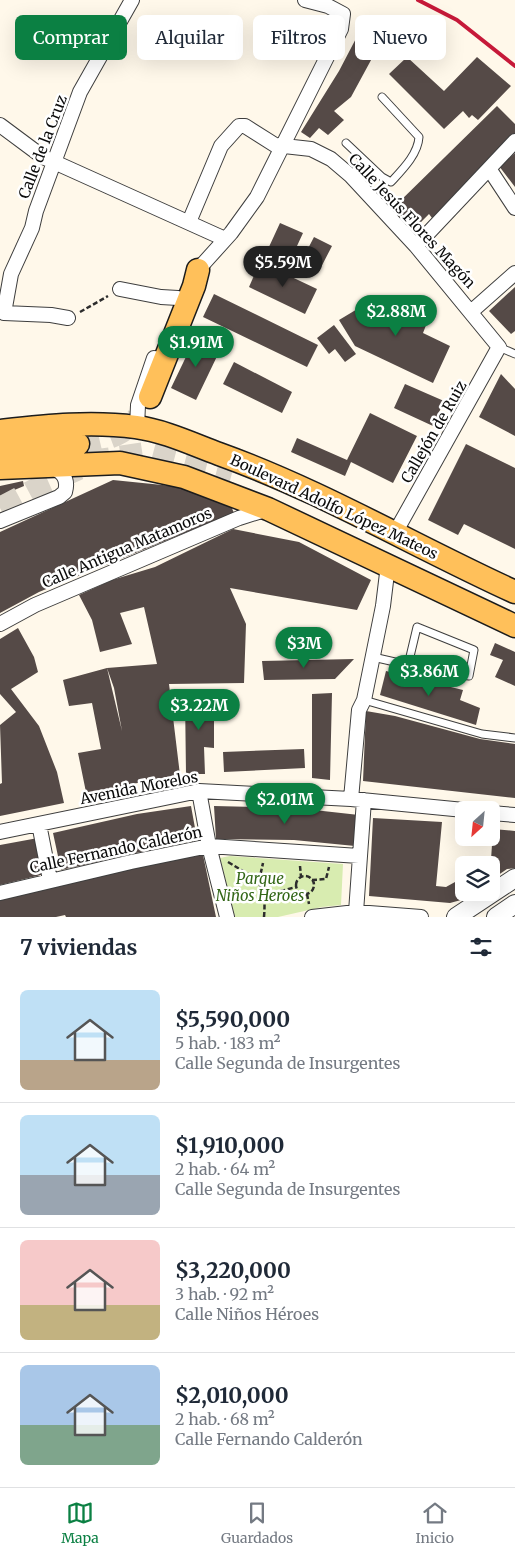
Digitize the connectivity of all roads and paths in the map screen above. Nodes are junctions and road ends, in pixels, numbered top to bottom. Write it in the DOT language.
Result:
graph roads {
  1 [pos="132,0"];
  2 [pos="305,0"];
  3 [pos="382,96"];
  4 [pos="0,125"];
  5 [pos="515,141"];
  6 [pos="346,142"];
  7 [pos="282,146"];
  8 [pos="55,161"];
  9 [pos="364,161"];
  10 [pos="490,170"];
  11 [pos="351,176"];
  12 [pos="515,208"];
  13 [pos="189,222"];
  14 [pos="226,239"];
  15 [pos="416,246"];
  16 [pos="198,270"];
  17 [pos="515,273"];
  18 [pos="120,289"];
  19 [pos="178,298"];
  20 [pos="472,311"];
  21 [pos="68,318"];
  22 [pos="499,347"];
  23 [pos="515,354"];
  24 [pos="150,397"];
  25 [pos="137,427"];
  26 [pos="0,431"];
  27 [pos="78,444"];
  28 [pos="0,450"];
  29 [pos="44,464"];
  30 [pos="0,468"];
  31 [pos="232,473"];
  32 [pos="268,509"];
  33 [pos="0,521"];
  34 [pos="395,533"];
  35 [pos="437,556"];
  36 [pos="388,565"];
  37 [pos="515,592"];
  38 [pos="0,624"];
  39 [pos="515,626"];
  40 [pos="372,657"];
  41 [pos="408,665"];
  42 [pos="364,700"];
  43 [pos="515,738"];
  44 [pos="199,791"];
  45 [pos="358,799"];
  46 [pos="455,809"];
  47 [pos="500,814"];
  48 [pos="515,815"];
  49 [pos="40,824"];
  50 [pos="0,832"];
  51 [pos="209,846"];
  52 [pos="359,856"];
  53 [pos="220,858"];
  54 [pos="264,858"];
  55 [pos="299,861"];
  56 [pos="330,863"];
  57 [pos="301,877"];
  58 [pos="515,878"];
  59 [pos="50,880"];
  60 [pos="312,880"];
  61 [pos="259,881"];
  62 [pos="296,886"];
  63 [pos="0,893"];
  64 [pos="307,894"];
  65 [pos="266,895"];
  66 [pos="515,904"];
  67 [pos="356,912"];
  68 [pos="311,913"];
  69 [pos="227,917"];
  70 [pos="264,917"];
  71 [pos="421,917"];
  72 [pos="456,917"];
  73 [pos="496,917"];
  1 -- 8 [label="street, Calle de la Cruz"];
  2 -- 7 [label="street"];
  3 -- 9 [label="lane"];
  4 -- 8 [label="street"];
  5 -- 10 [label="street"];
  6 -- 9 [label="lane"];
  7 -- 11 [label="street, Calle Jesús Flores Magón"];
  7 -- 13 [label="street, Calle Jesús Flores Magón"];
  7 -- 14 [label="street"];
  8 -- 13 [label="street"];
  8 -- 21 [label="street, Calle de la Cruz"];
  9 -- 11 [label="lane"];
  10 -- 12 [label="street"];
  10 -- 15 [label="street"];
  11 -- 15 [label="street, Calle Jesús Flores Magón"];
  13 -- 14 [label="street"];
  14 -- 16 [label="street"];
  15 -- 20 [label="street, Calle Jesús Flores Magón"];
  16 -- 19 [label="street"];
  16 -- 24 [label="main road"];
  17 -- 20 [label="street"];
  18 -- 19 [label="street"];
  18 -- 21 [label="path"];
  19 -- 25 [label="street"];
  20 -- 22 [label="street, Calle Jesús Flores Magón"];
  22 -- 23 [label="lane"];
  22 -- 34 [label="street, Callejón de Ruiz"];
  25 -- 26 [label="main road, Boulevard Adolfo López Mateos"];
  25 -- 34 [label="main road, Boulevard Adolfo López Mateos"];
  27 -- 28 [label="main road"];
  29 -- 30 [label="main road, Boulevard Adolfo López Mateos"];
  29 -- 32 [label="main road, Boulevard Adolfo López Mateos"];
  29 -- 33 [label="street"];
  31 -- 35 [label="main road"];
  32 -- 36 [label="main road, Boulevard Adolfo López Mateos"];
  32 -- 38 [label="street, Calle Antigua Matamoros"];
  34 -- 35 [label="main road, Boulevard Adolfo López Mateos"];
  35 -- 37 [label="main road, Boulevard Adolfo López Mateos"];
  36 -- 39 [label="main road, Boulevard Adolfo López Mateos"];
  36 -- 40 [label="street"];
  40 -- 41 [label="lane"];
  40 -- 42 [label="street"];
  41 -- 41 [label="lane"];
  42 -- 43 [label="lane"];
  42 -- 45 [label="street"];
  44 -- 45 [label="street, Avenida Morelos"];
  44 -- 49 [label="street, Avenida Morelos"];
  44 -- 51 [label="street"];
  45 -- 46 [label="street, Avenida Morelos"];
  45 -- 52 [label="street"];
  47 -- 48 [label="street"];
  49 -- 50 [label="street, Avenida Morelos"];
  49 -- 59 [label="street"];
  51 -- 52 [label="street, Calle Fernando Calderón"];
  51 -- 59 [label="street, Calle Fernando Calderón"];
  51 -- 69 [label="street"];
  52 -- 67 [label="street"];
  53 -- 61 [label="path"];
  54 -- 61 [label="path"];
  55 -- 57 [label="path"];
  56 -- 60 [label="path"];
  57 -- 60 [label="path"];
  57 -- 62 [label="path"];
  58 -- 72 [label="street"];
  59 -- 63 [label="street, Calle Fernando Calderón"];
  60 -- 64 [label="path"];
  61 -- 65 [label="path"];
  62 -- 64 [label="path"];
  62 -- 65 [label="path"];
  64 -- 68 [label="path"];
  65 -- 70 [label="path"];
  66 -- 73 [label="street"];
  67 -- 68 [label="street"];
  67 -- 71 [label="street"];
}
